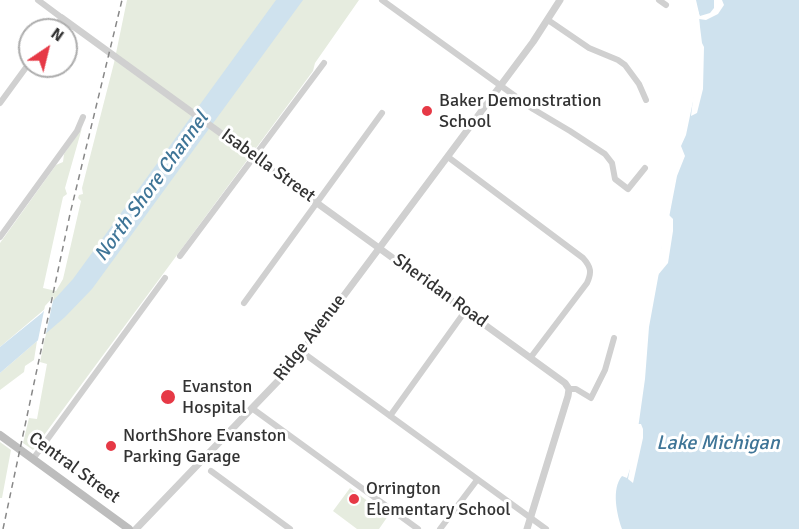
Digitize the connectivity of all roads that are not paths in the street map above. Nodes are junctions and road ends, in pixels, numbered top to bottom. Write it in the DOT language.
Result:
graph roads {
  1 [pos="38,0"];
  2 [pos="382,0"];
  3 [pos="560,0"];
  4 [pos="659,0"];
  5 [pos="46,2"];
  6 [pos="666,5"];
  7 [pos="62,18"];
  8 [pos="548,20"];
  9 [pos="78,29"];
  10 [pos="324,63"];
  11 [pos="18,77"];
  12 [pos="501,86"];
  13 [pos="1,99"];
  14 [pos="646,100"];
  15 [pos="382,113"];
  16 [pos="83,117"];
  17 [pos="254,156"];
  18 [pos="448,157"];
  19 [pos="645,168"];
  20 [pos="317,201"];
  21 [pos="0,237"];
  22 [pos="380,248"];
  23 [pos="180,256"];
  24 [pos="165,278"];
  25 [pos="244,303"];
  26 [pos="466,310"];
  27 [pos="614,338"];
  28 [pos="302,352"];
  29 [pos="531,357"];
  30 [pos="569,388"];
  31 [pos="252,409"];
  32 [pos="390,416"];
  33 [pos="0,435"];
  34 [pos="33,459"];
  35 [pos="211,471"];
  36 [pos="477,480"];
  37 [pos="531,518"];
  38 [pos="129,529"];
  39 [pos="136,529"];
  40 [pos="290,529"];
  41 [pos="417,529"];
  42 [pos="440,529"];
  43 [pos="527,529"];
  44 [pos="546,529"];
  1 -- 5 [label="street, Isabella Street"];
  2 -- 12 [label="street"];
  3 -- 8 [label="street, Sheridan Road"];
  4 -- 6 [label="street"];
  5 -- 7 [label="street, Isabella Street"];
  8 -- 12 [label="street, Sheridan Road"];
  8 -- 14 [label="street"];
  9 -- 17 [label="street, Isabella Street"];
  10 -- 17 [label="street"];
  11 -- 13 [label="street"];
  12 -- 18 [label="street, Sheridan Road"];
  12 -- 19 [label="street"];
  15 -- 20 [label="street"];
  16 -- 21 [label="street"];
  17 -- 20 [label="street, Isabella Street"];
  17 -- 23 [label="street"];
  18 -- 22 [label="street, Sheridan Road"];
  18 -- 29 [label="street"];
  20 -- 22 [label="street, Isabella Street"];
  20 -- 25 [label="street"];
  22 -- 26 [label="street, Sheridan Road"];
  22 -- 28 [label="street, Ridge Avenue"];
  24 -- 34 [label="street"];
  26 -- 29 [label="street, Sheridan Road"];
  26 -- 32 [label="street"];
  27 -- 30 [label="street"];
  28 -- 31 [label="street, Ridge Avenue"];
  28 -- 32 [label="street"];
  29 -- 30 [label="street, Sheridan Road"];
  30 -- 37 [label="street"];
  31 -- 39 [label="street, Ridge Avenue"];
  31 -- 41 [label="street"];
  32 -- 36 [label="street"];
  33 -- 34 [label="main road, Central Street"];
  34 -- 38 [label="main road, Central Street"];
  35 -- 40 [label="street"];
  36 -- 37 [label="street"];
  36 -- 42 [label="street"];
  37 -- 43 [label="street"];
  37 -- 44 [label="street"];
}
